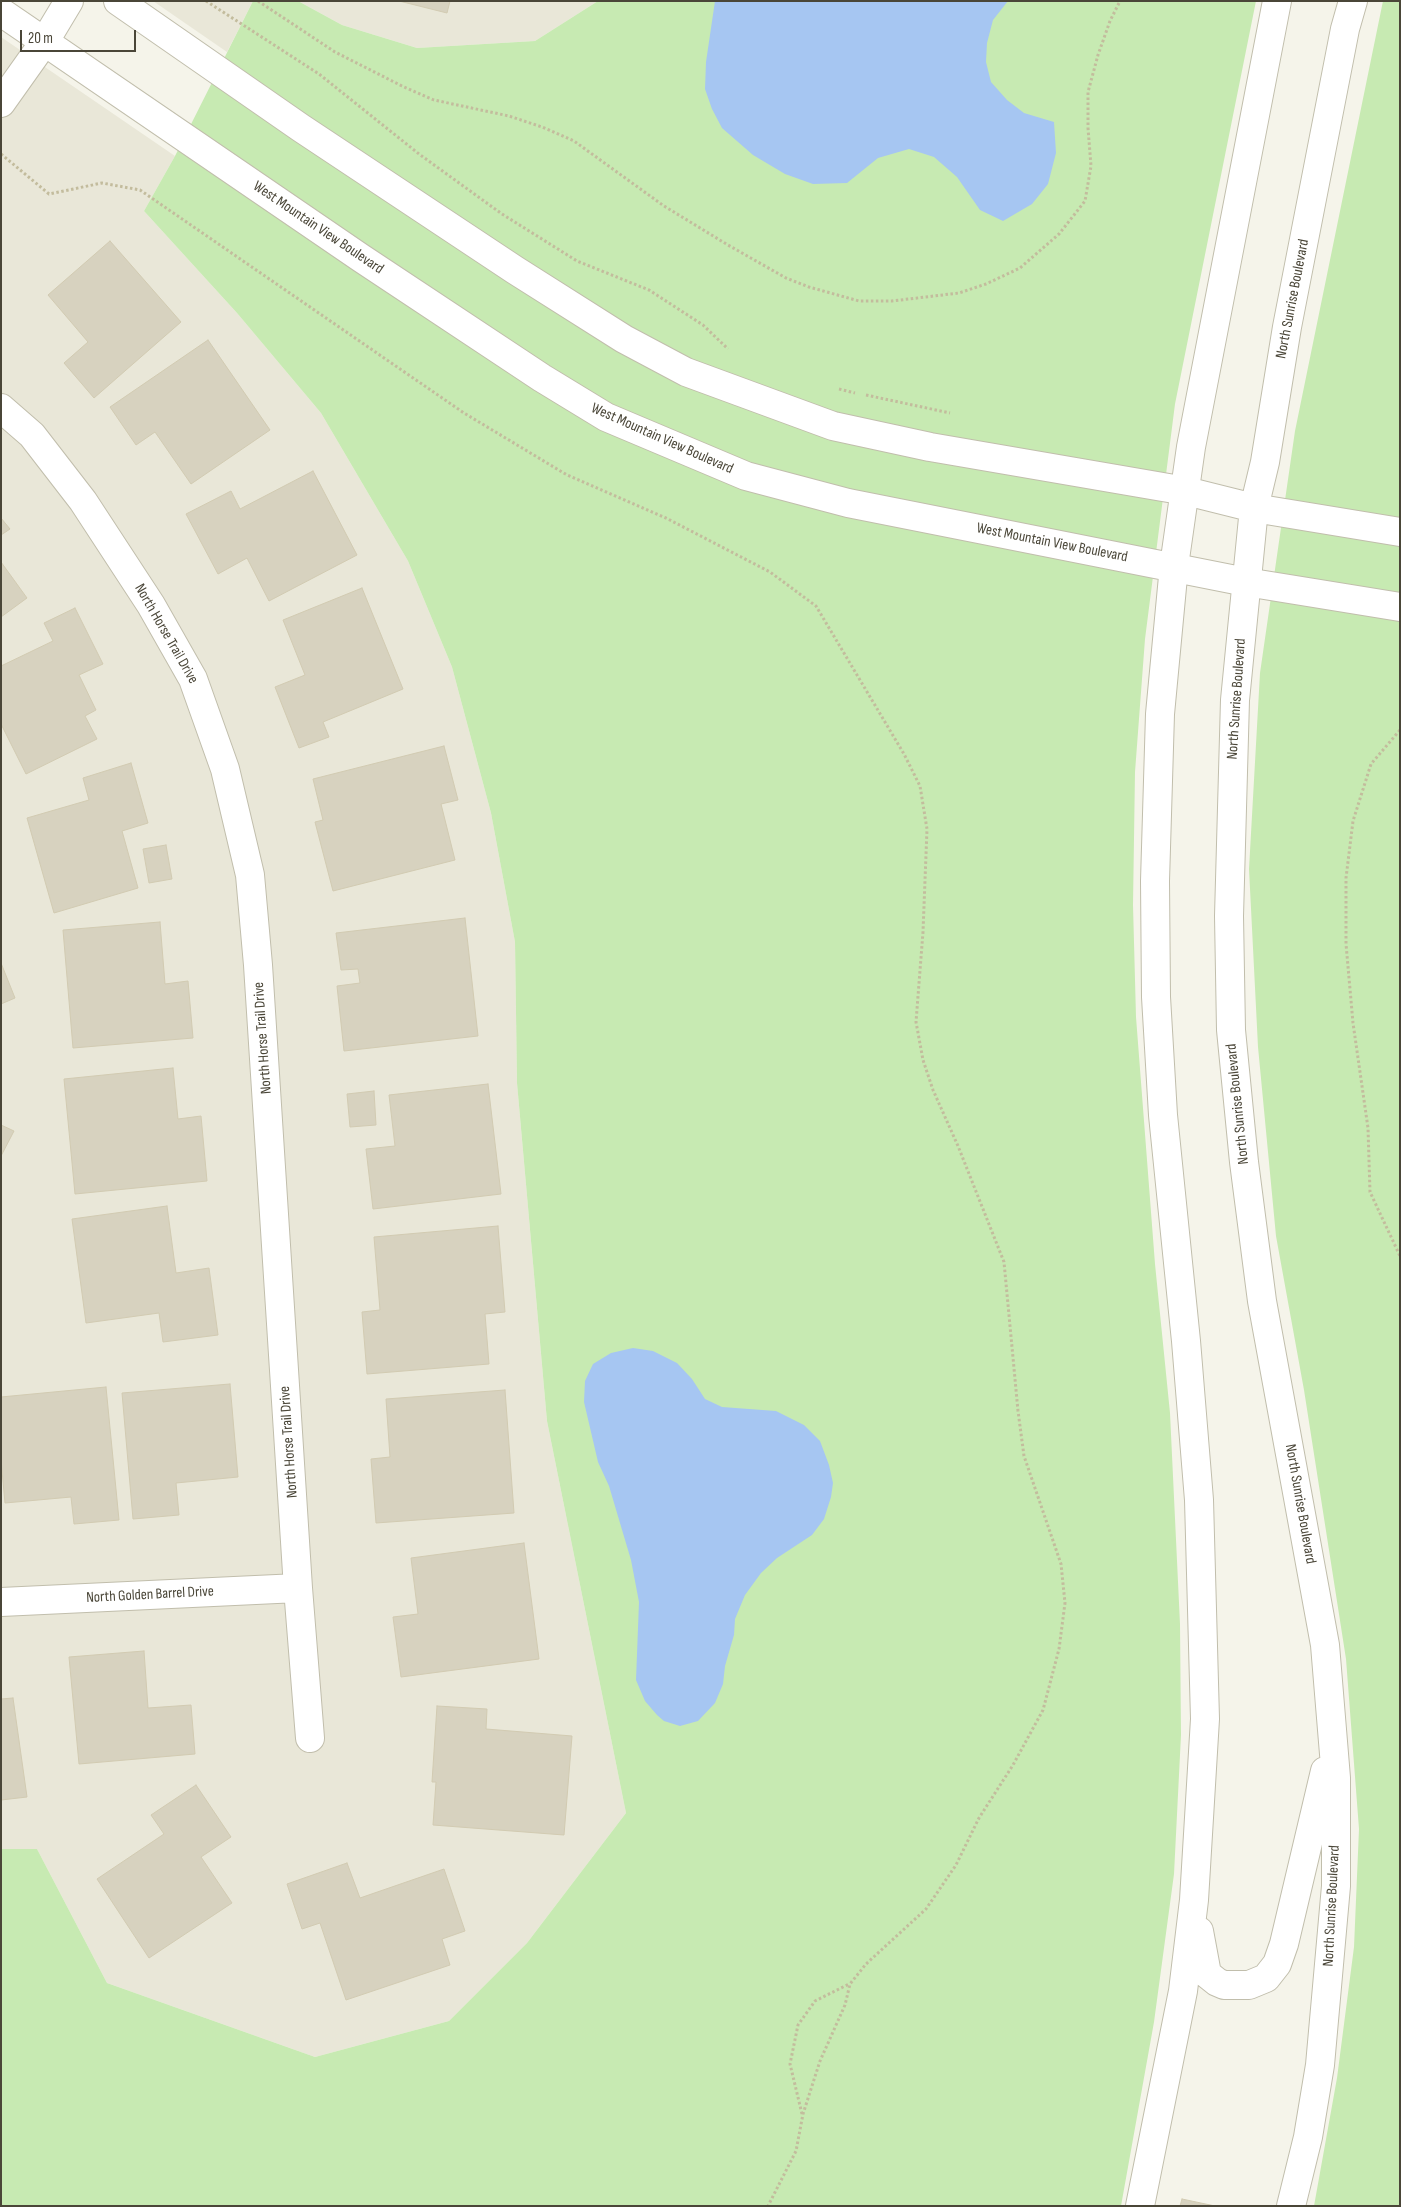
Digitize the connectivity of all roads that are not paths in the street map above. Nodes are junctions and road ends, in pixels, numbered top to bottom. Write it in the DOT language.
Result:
graph roads {
  1 [pos="69,1"];
  2 [pos="118,1"];
  3 [pos="1277,1"];
  4 [pos="1353,1"];
  5 [pos="1,12"];
  6 [pos="45,41"];
  7 [pos="1,103"];
  8 [pos="1,408"];
  9 [pos="1186,491"];
  10 [pos="1254,508"];
  11 [pos="1400,532"];
  12 [pos="1174,566"];
  13 [pos="1246,582"];
  14 [pos="1400,607"];
  15 [pos="298,1588"];
  16 [pos="1,1602"];
  17 [pos="310,1738"];
  18 [pos="1333,1739"];
  19 [pos="1194,1900"];
  20 [pos="1140,2206"];
  21 [pos="1291,2206"];
  1 -- 6 [label="street"];
  2 -- 9 [label="street"];
  3 -- 9 [label="street"];
  4 -- 10 [label="street, North Sunrise Boulevard"];
  5 -- 6 [label="street, West Mountain View Boulevard"];
  6 -- 7 [label="street"];
  6 -- 12 [label="street, West Mountain View Boulevard"];
  8 -- 15 [label="street, North Horse Trail Drive"];
  9 -- 10 [label="street"];
  9 -- 12 [label="street"];
  10 -- 11 [label="street"];
  10 -- 13 [label="street, North Sunrise Boulevard"];
  12 -- 13 [label="street, West Mountain View Boulevard"];
  12 -- 19 [label="street"];
  13 -- 14 [label="street, West Mountain View Boulevard"];
  13 -- 18 [label="street, North Sunrise Boulevard"];
  15 -- 16 [label="street, North Golden Barrel Drive"];
  15 -- 17 [label="street, North Horse Trail Drive"];
  18 -- 19 [label="street"];
  18 -- 21 [label="street, North Sunrise Boulevard"];
  19 -- 20 [label="street"];
}
